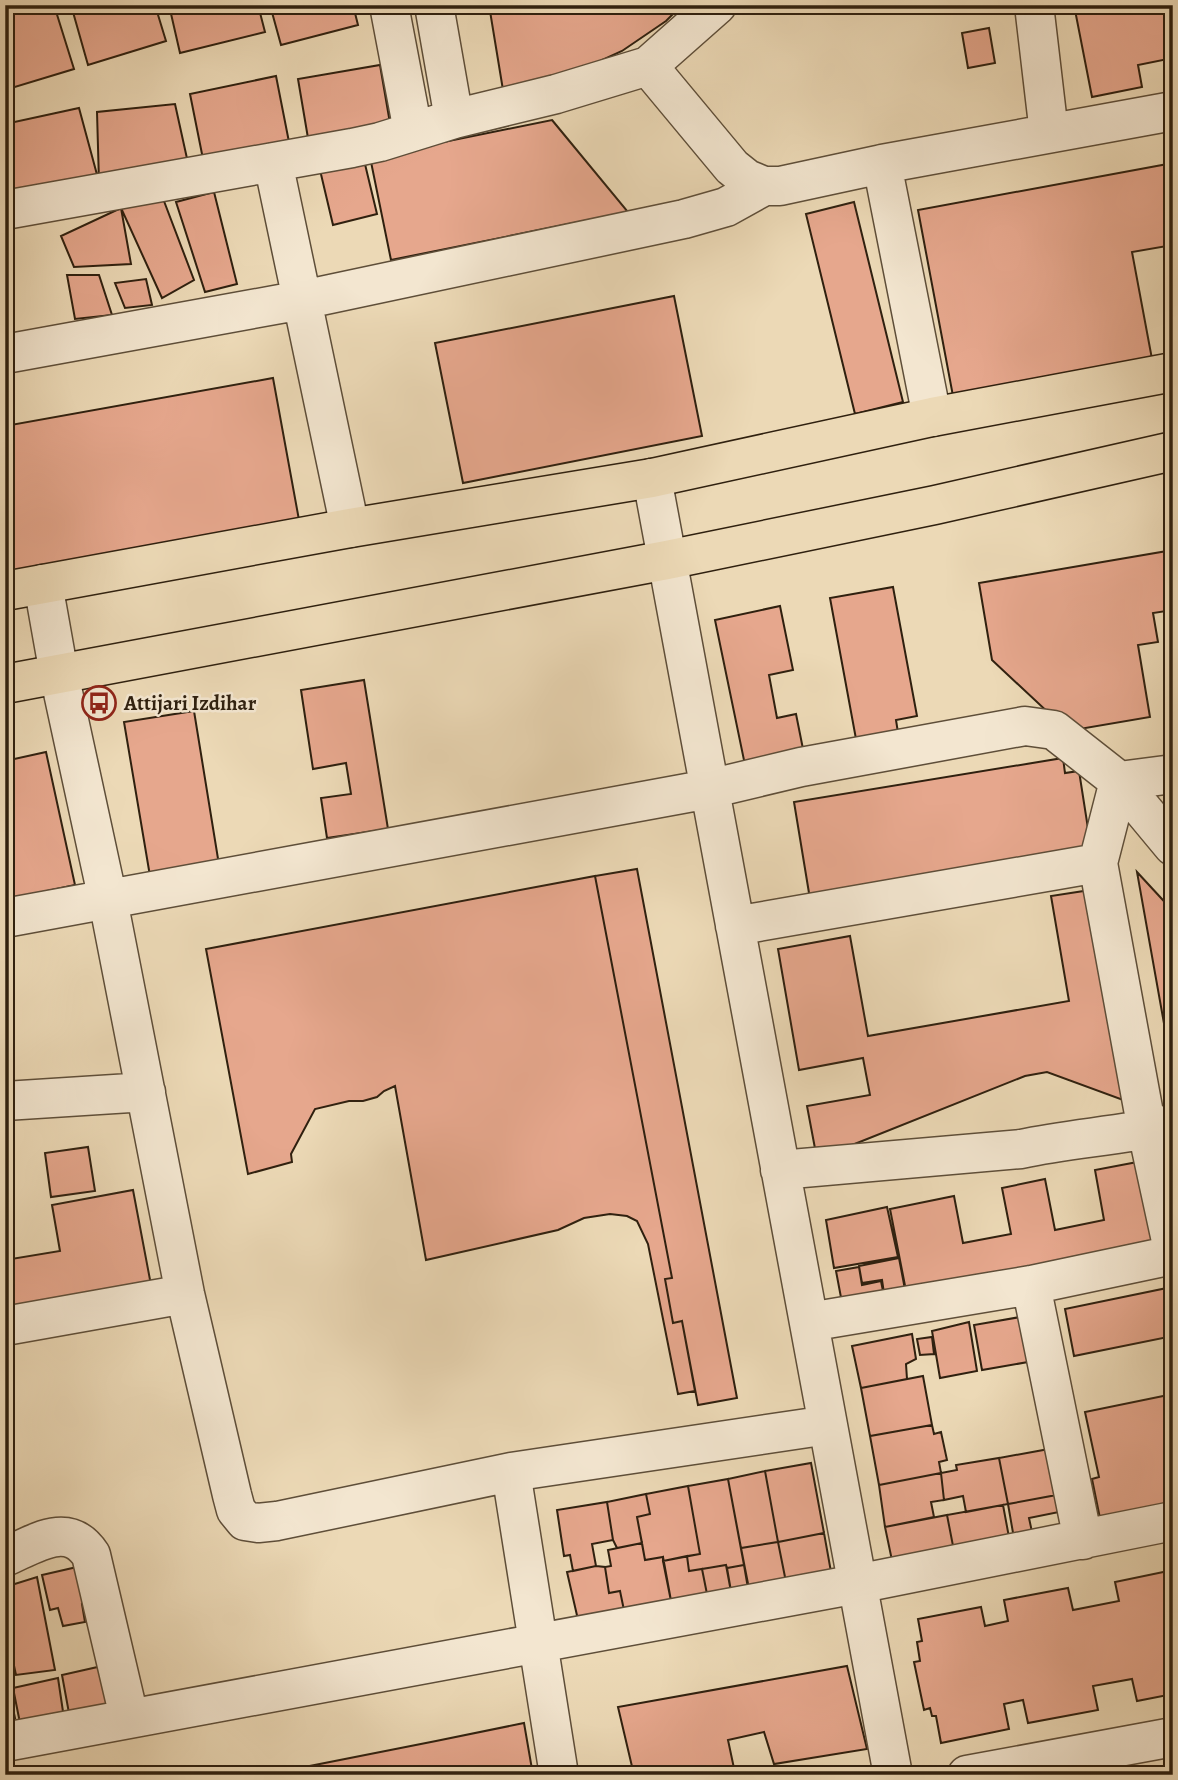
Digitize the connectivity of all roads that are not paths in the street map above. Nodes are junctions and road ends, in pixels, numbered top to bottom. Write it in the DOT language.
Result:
graph roads {
  1 [pos="389,5"];
  2 [pos="434,5"];
  3 [pos="717,5"];
  4 [pos="1034,5"];
  5 [pos="648,66"];
  6 [pos="1173,111"];
  7 [pos="454,119"];
  8 [pos="413,131"];
  9 [pos="1049,133"];
  10 [pos="273,162"];
  11 [pos="882,164"];
  12 [pos="764,186"];
  13 [pos="5,210"];
  14 [pos="302,300"];
  15 [pos="5,354"];
  16 [pos="1173,372"];
  17 [pos="932,417"];
  18 [pos="1173,451"];
  19 [pos="652,478"];
  20 [pos="350,528"];
  21 [pos="667,560"];
  22 [pos="43,584"];
  23 [pos="5,591"];
  24 [pos="59,674"];
  25 [pos="5,684"];
  26 [pos="1173,774"];
  27 [pos="1119,780"];
  28 [pos="709,789"];
  29 [pos="1173,846"];
  30 [pos="1098,863"];
  31 [pos="108,900"];
  32 [pos="5,918"];
  33 [pos="735,926"];
  34 [pos="146,1092"];
  35 [pos="5,1101"];
  36 [pos="1160,1127"];
  37 [pos="780,1170"];
  38 [pos="1173,1253"];
  39 [pos="1031,1285"];
  40 [pos="186,1294"];
  41 [pos="808,1322"];
  42 [pos="5,1326"];
  43 [pos="828,1426"];
  44 [pos="511,1472"];
  45 [pos="1173,1521"];
  46 [pos="1083,1540"];
  47 [pos="5,1557"];
  48 [pos="857,1584"];
  49 [pos="538,1642"];
  50 [pos="129,1717"];
  51 [pos="1173,1737"];
  52 [pos="5,1742"];
  53 [pos="559,1775"];
  54 [pos="893,1775"];
  55 [pos="967,1775"];
  1 -- 8 [label="street"];
  2 -- 7 [label="street"];
  3 -- 5 [label="street"];
  4 -- 9 [label="street"];
  5 -- 7 [label="street"];
  5 -- 12 [label="street"];
  6 -- 9 [label="street"];
  7 -- 8 [label="street"];
  8 -- 10 [label="street"];
  9 -- 11 [label="street"];
  10 -- 13 [label="street"];
  10 -- 14 [label="street"];
  11 -- 12 [label="street"];
  11 -- 17 [label="street"];
  12 -- 14 [label="street"];
  14 -- 15 [label="street"];
  14 -- 20 [label="street"];
  16 -- 17 [label="main road"];
  17 -- 19 [label="main road"];
  18 -- 21 [label="main road"];
  19 -- 20 [label="main road"];
  19 -- 21 [label="street"];
  20 -- 22 [label="main road"];
  21 -- 24 [label="main road"];
  21 -- 28 [label="street"];
  22 -- 23 [label="main road"];
  22 -- 24 [label="street"];
  24 -- 25 [label="main road"];
  24 -- 31 [label="street"];
  26 -- 27 [label="street"];
  27 -- 28 [label="street"];
  27 -- 29 [label="street"];
  27 -- 30 [label="street"];
  28 -- 31 [label="street"];
  28 -- 33 [label="street"];
  30 -- 33 [label="street"];
  30 -- 36 [label="street"];
  31 -- 32 [label="street"];
  31 -- 34 [label="street"];
  33 -- 37 [label="street"];
  34 -- 35 [label="street"];
  34 -- 40 [label="street"];
  36 -- 37 [label="street"];
  36 -- 38 [label="street"];
  37 -- 41 [label="street"];
  38 -- 39 [label="street"];
  39 -- 41 [label="street"];
  39 -- 46 [label="street"];
  40 -- 42 [label="street"];
  40 -- 44 [label="street"];
  41 -- 43 [label="street"];
  43 -- 44 [label="street"];
  43 -- 48 [label="street"];
  44 -- 49 [label="street"];
  45 -- 46 [label="street"];
  46 -- 48 [label="street"];
  47 -- 50 [label="street"];
  48 -- 49 [label="street"];
  48 -- 54 [label="street"];
  49 -- 50 [label="street"];
  49 -- 53 [label="street"];
  50 -- 52 [label="street"];
  51 -- 55 [label="street"];
}
